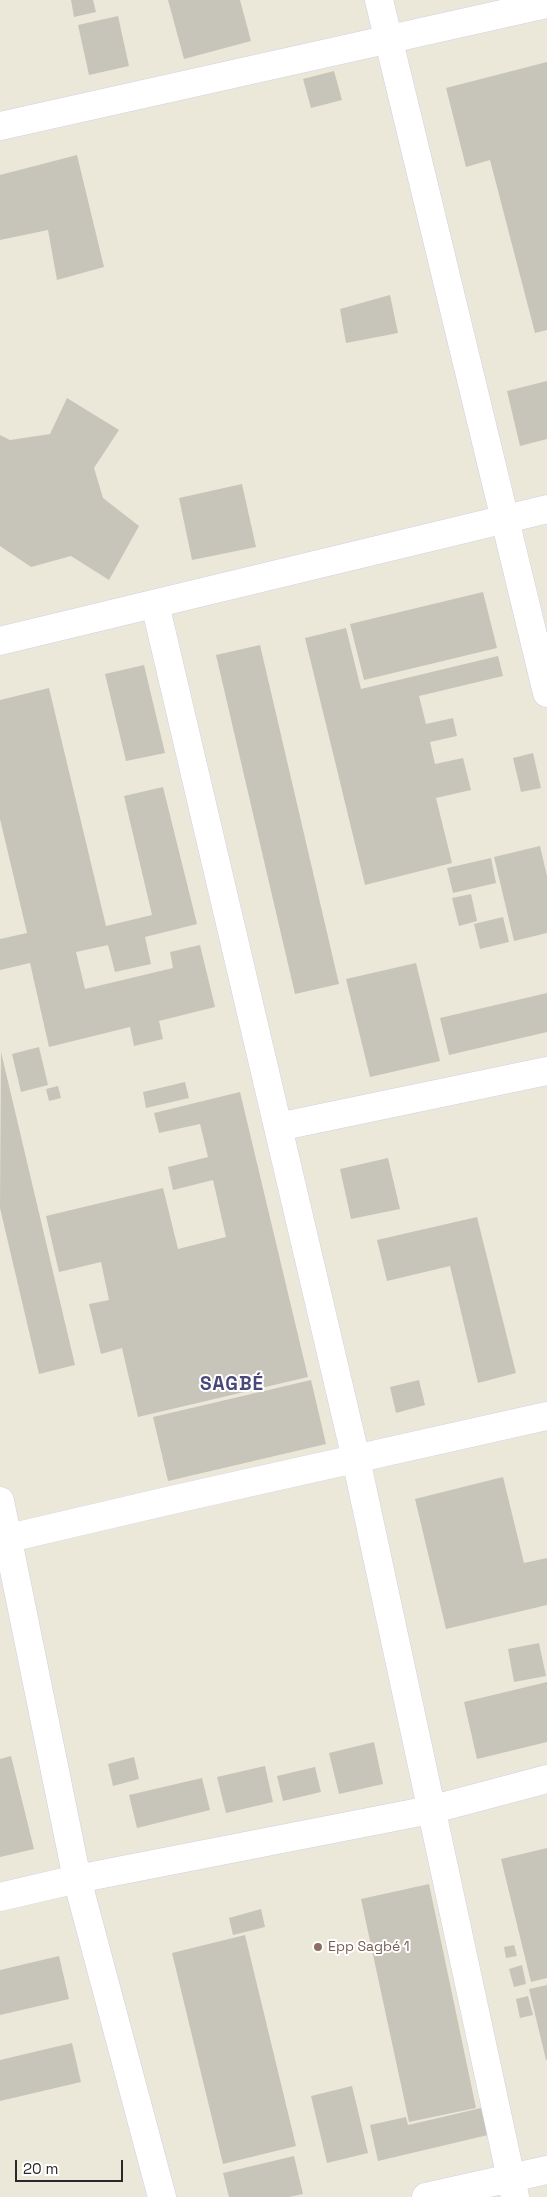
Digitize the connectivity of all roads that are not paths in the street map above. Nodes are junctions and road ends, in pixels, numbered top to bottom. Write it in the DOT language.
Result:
graph roads {
  1 [pos="379,0"];
  2 [pos="547,4"];
  3 [pos="388,39"];
  4 [pos="0,126"];
  5 [pos="547,509"];
  6 [pos="504,519"];
  7 [pos="155,604"];
  8 [pos="0,640"];
  9 [pos="547,692"];
  10 [pos="547,1071"];
  11 [pos="278,1126"];
  12 [pos="547,1416"];
  13 [pos="356,1459"];
  14 [pos="0,1501"];
  15 [pos="9,1538"];
  16 [pos="547,1779"];
  17 [pos="430,1810"];
  18 [pos="77,1879"];
  19 [pos="0,1897"];
  20 [pos="547,2170"];
  21 [pos="512,2188"];
  22 [pos="162,2197"];
  23 [pos="426,2197"];
  1 -- 3 [label="street"];
  2 -- 3 [label="street"];
  3 -- 4 [label="street"];
  3 -- 6 [label="street"];
  5 -- 6 [label="street"];
  6 -- 7 [label="street"];
  6 -- 9 [label="street"];
  7 -- 8 [label="street"];
  7 -- 11 [label="street"];
  10 -- 11 [label="street"];
  11 -- 13 [label="street"];
  12 -- 13 [label="street"];
  13 -- 15 [label="street"];
  13 -- 17 [label="street"];
  14 -- 15 [label="street"];
  15 -- 18 [label="street"];
  16 -- 17 [label="street"];
  17 -- 18 [label="street"];
  17 -- 21 [label="street"];
  18 -- 19 [label="street"];
  18 -- 22 [label="street"];
  20 -- 21 [label="street"];
  21 -- 23 [label="street"];
}
